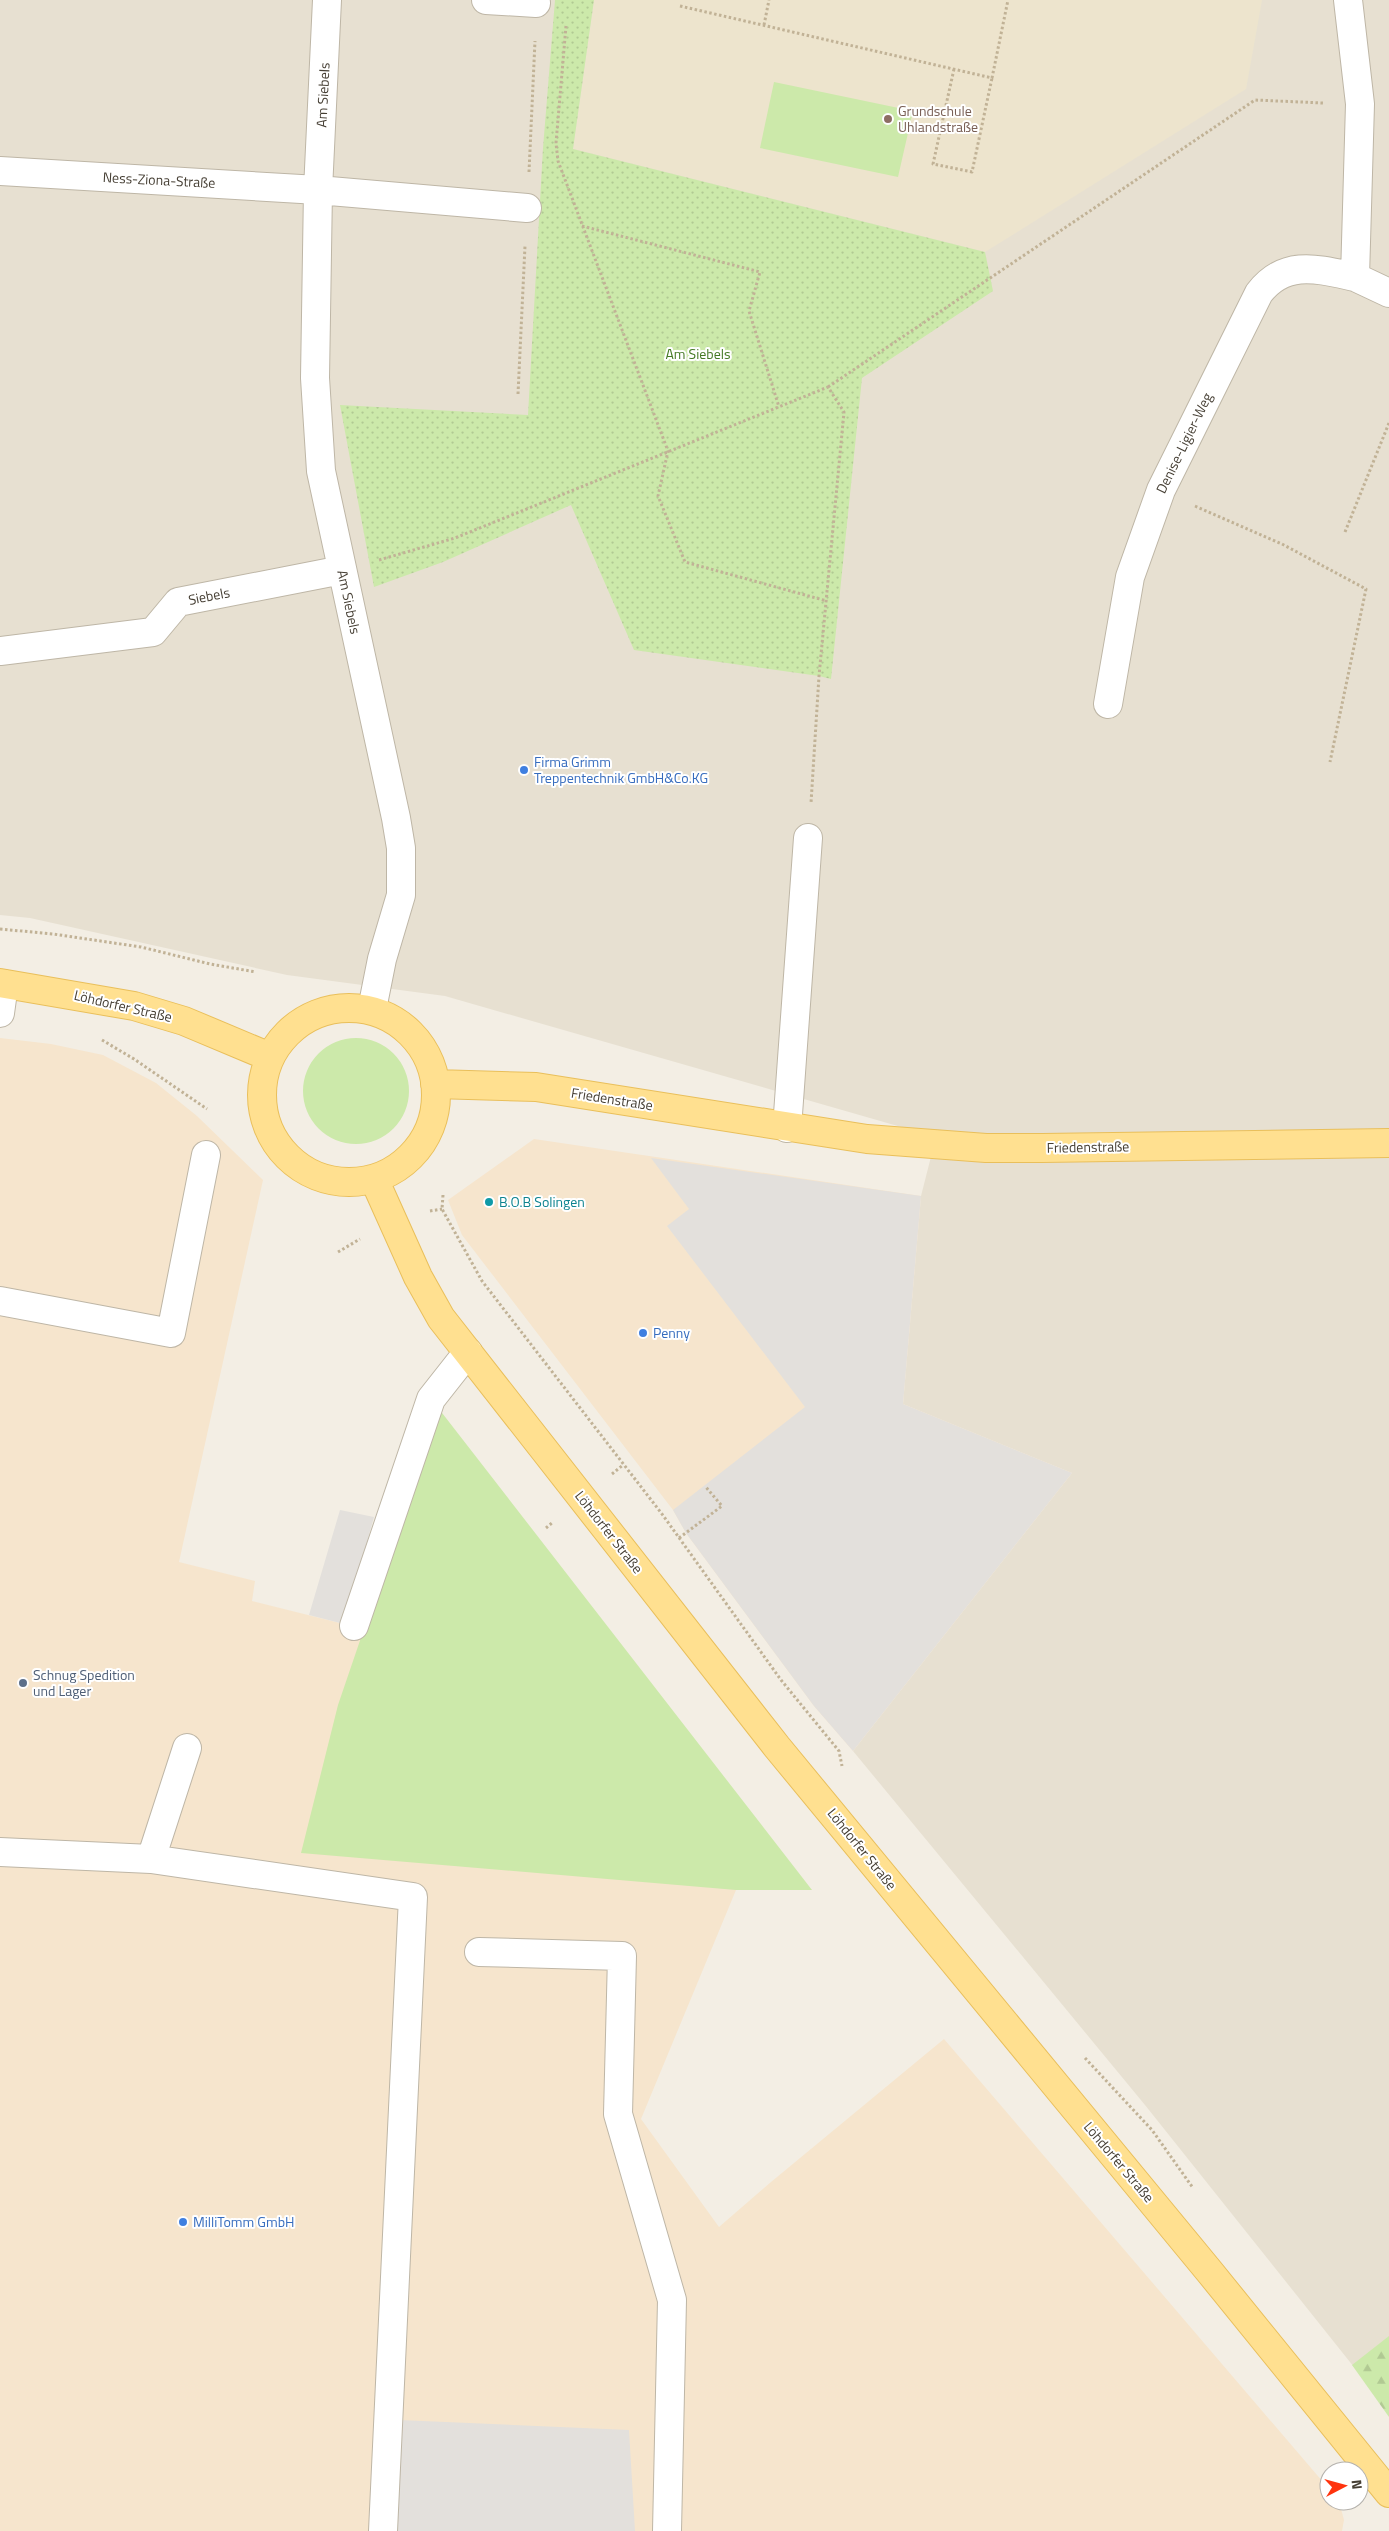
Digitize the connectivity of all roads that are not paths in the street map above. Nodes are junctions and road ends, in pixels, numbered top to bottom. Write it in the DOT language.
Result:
graph roads {
  1 [pos="327,0"];
  2 [pos="486,0"];
  3 [pos="1348,0"];
  4 [pos="536,3"];
  5 [pos="0,171"];
  6 [pos="318,190"];
  7 [pos="527,208"];
  8 [pos="1355,277"];
  9 [pos="1389,293"];
  10 [pos="342,570"];
  11 [pos="0,651"];
  12 [pos="1108,704"];
  13 [pos="808,838"];
  14 [pos="2,984"];
  15 [pos="372,1009"];
  16 [pos="0,1013"];
  17 [pos="270,1057"];
  18 [pos="435,1084"];
  19 [pos="787,1128"];
  20 [pos="1389,1143"];
  21 [pos="206,1155"];
  22 [pos="374,1179"];
  23 [pos="0,1302"];
  24 [pos="468,1352"];
  25 [pos="354,1626"];
  26 [pos="187,1748"];
  27 [pos="0,1852"];
  28 [pos="150,1860"];
  29 [pos="479,1952"];
  30 [pos="1389,2493"];
  31 [pos="383,2531"];
  32 [pos="667,2531"];
  1 -- 6 [label="street, Am Siebels"];
  2 -- 4 [label="street"];
  3 -- 8 [label="street"];
  5 -- 6 [label="street, Ness-Ziona-Straße"];
  6 -- 7 [label="street"];
  6 -- 10 [label="street, Am Siebels"];
  8 -- 9 [label="street, Denise-Ligier-Weg"];
  8 -- 12 [label="street, Denise-Ligier-Weg"];
  10 -- 11 [label="street, Siebels"];
  10 -- 15 [label="street, Am Siebels"];
  13 -- 19 [label="street"];
  14 -- 16 [label="street"];
  14 -- 17 [label="main road, Löhdorfer Straße"];
  15 -- 17 [label="main road"];
  15 -- 18 [label="main road"];
  17 -- 22 [label="main road"];
  18 -- 19 [label="main road, Friedenstraße"];
  18 -- 22 [label="main road"];
  19 -- 20 [label="main road, Friedenstraße"];
  21 -- 23 [label="street"];
  22 -- 24 [label="main road, Löhdorfer Straße"];
  24 -- 25 [label="street"];
  24 -- 30 [label="main road, Löhdorfer Straße"];
  26 -- 28 [label="street"];
  27 -- 28 [label="street"];
  28 -- 31 [label="street"];
  29 -- 32 [label="street"];
}
